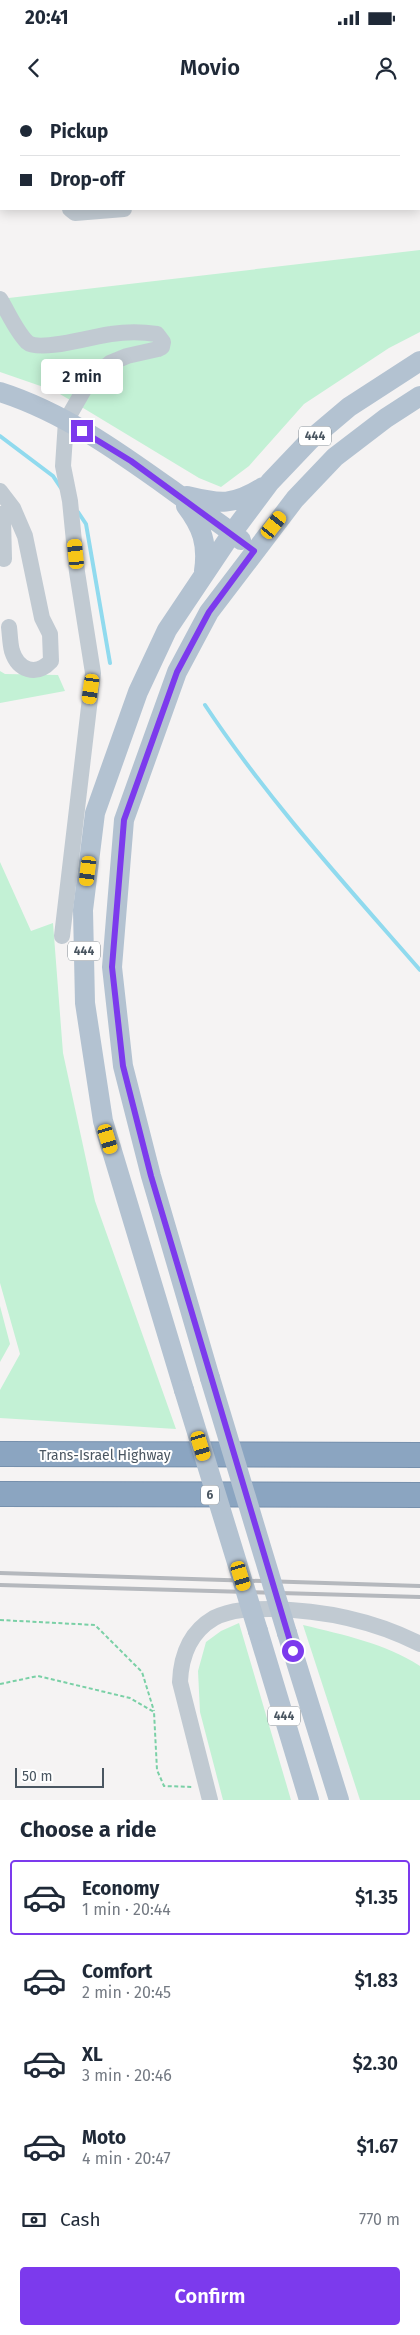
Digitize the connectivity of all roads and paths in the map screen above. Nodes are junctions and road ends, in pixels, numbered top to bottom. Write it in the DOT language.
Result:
graph roads {
  1 [pos="71,210"];
  2 [pos="112,210"];
  3 [pos="0,299"];
  4 [pos="420,362"];
  5 [pos="0,392"];
  6 [pos="420,396"];
  7 [pos="66,421"];
  8 [pos="270,482"];
  9 [pos="0,491"];
  10 [pos="178,494"];
  11 [pos="0,514"];
  12 [pos="232,533"];
  13 [pos="254,551"];
  14 [pos="4,559"];
  15 [pos="204,572"];
  16 [pos="9,627"];
  17 [pos="62,936"];
  18 [pos="0,1454"];
  19 [pos="420,1455"];
  20 [pos="0,1494"];
  21 [pos="420,1495"];
  22 [pos="0,1620"];
  23 [pos="420,1644"];
  24 [pos="0,1684"];
  25 [pos="154,1712"];
  26 [pos="208,1793"];
  27 [pos="309,1800"];
  28 [pos="339,1800"];
  1 -- 2 [label="street"];
  3 -- 7 [label="street"];
  4 -- 8 [label="main road, 444"];
  5 -- 7 [label="main road"];
  6 -- 13 [label="main road, 444"];
  7 -- 10 [label="main road"];
  7 -- 17 [label="street"];
  8 -- 10 [label="main road"];
  8 -- 12 [label="main road, 444"];
  9 -- 16 [label="street"];
  10 -- 12 [label="main road"];
  10 -- 15 [label="main road"];
  11 -- 14 [label="street"];
  12 -- 13 [label="main road"];
  12 -- 15 [label="main road, 444"];
  13 -- 28 [label="main road, 444, bridge"];
  15 -- 27 [label="main road, 444, bridge"];
  18 -- 19 [label="highway, Trans-Israel Highway"];
  20 -- 21 [label="highway, 6"];
  22 -- 25 [label="path"];
  23 -- 26 [label="street"];
  24 -- 25 [label="path"];
  25 -- 26 [label="path"];
}
